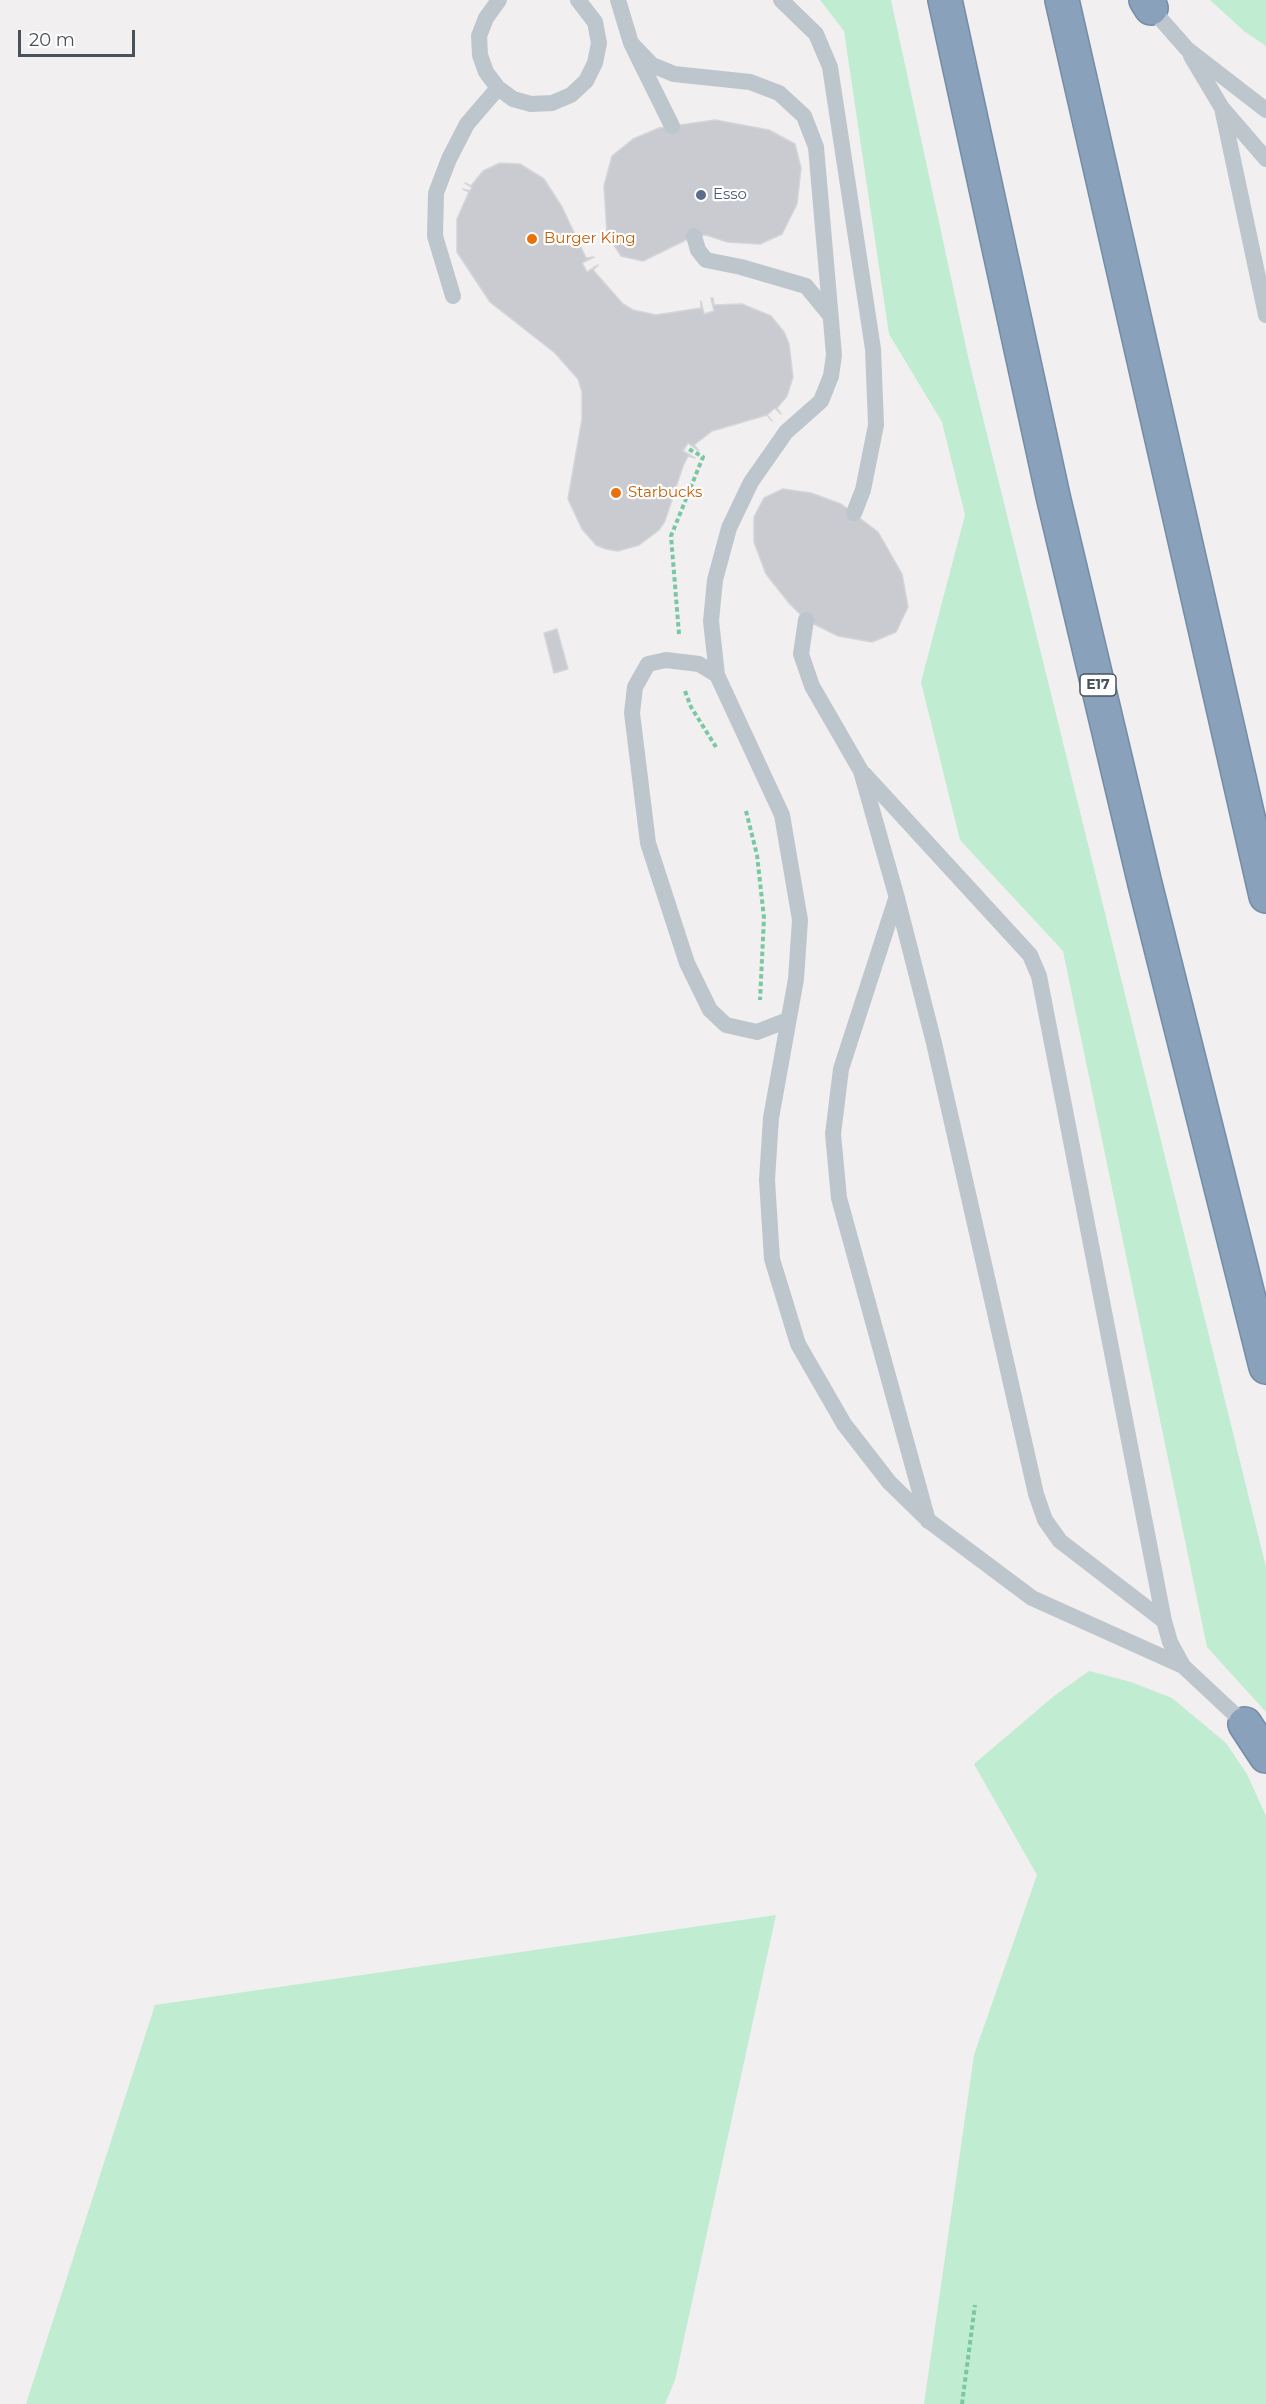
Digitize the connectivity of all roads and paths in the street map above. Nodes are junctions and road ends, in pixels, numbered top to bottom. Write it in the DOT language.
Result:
graph roads {
  1 [pos="499,0"];
  2 [pos="578,0"];
  3 [pos="618,0"];
  4 [pos="781,0"];
  5 [pos="945,0"];
  6 [pos="1062,0"];
  7 [pos="1149,4"];
  8 [pos="625,23"];
  9 [pos="596,32"];
  10 [pos="631,43"];
  11 [pos="1187,50"];
  12 [pos="498,88"];
  13 [pos="1222,108"];
  14 [pos="1266,110"];
  15 [pos="672,126"];
  16 [pos="1266,159"];
  17 [pos="694,236"];
  18 [pos="453,296"];
  19 [pos="828,314"];
  20 [pos="1266,315"];
  21 [pos="687,448"];
  22 [pos="854,513"];
  23 [pos="806,620"];
  24 [pos="679,660"];
  25 [pos="717,675"];
  26 [pos="717,749"];
  27 [pos="861,771"];
  28 [pos="746,810"];
  29 [pos="1266,896"];
  30 [pos="897,898"];
  31 [pos="788,1020"];
  32 [pos="757,1032"];
  33 [pos="1266,1367"];
  34 [pos="929,1521"];
  35 [pos="1164,1621"];
  36 [pos="1183,1666"];
  37 [pos="1245,1724"];
  38 [pos="1266,1756"];
  39 [pos="975,2306"];
  40 [pos="962,2404"];
  1 -- 12 [label="lane"];
  2 -- 9 [label="lane"];
  3 -- 8 [label="lane"];
  4 -- 22 [label="lane"];
  5 -- 33 [label="highway, E17"];
  6 -- 29 [label="highway"];
  7 -- 11 [label="lane"];
  8 -- 9 [label="lane"];
  8 -- 10 [label="lane"];
  9 -- 12 [label="lane"];
  10 -- 15 [label="lane"];
  10 -- 19 [label="lane"];
  11 -- 13 [label="lane"];
  11 -- 14 [label="lane"];
  12 -- 18 [label="lane"];
  13 -- 16 [label="lane"];
  13 -- 20 [label="lane"];
  17 -- 19 [label="lane"];
  19 -- 25 [label="lane"];
  21 -- 24 [label="path"];
  23 -- 27 [label="lane"];
  24 -- 25 [label="lane"];
  24 -- 26 [label="path"];
  24 -- 32 [label="lane"];
  25 -- 31 [label="lane"];
  27 -- 30 [label="lane"];
  27 -- 35 [label="lane"];
  28 -- 32 [label="path"];
  30 -- 34 [label="lane"];
  30 -- 35 [label="lane"];
  31 -- 32 [label="lane"];
  31 -- 34 [label="lane"];
  34 -- 36 [label="lane"];
  35 -- 36 [label="lane"];
  36 -- 37 [label="lane"];
  37 -- 38 [label="highway"];
  39 -- 40 [label="path"];
}
